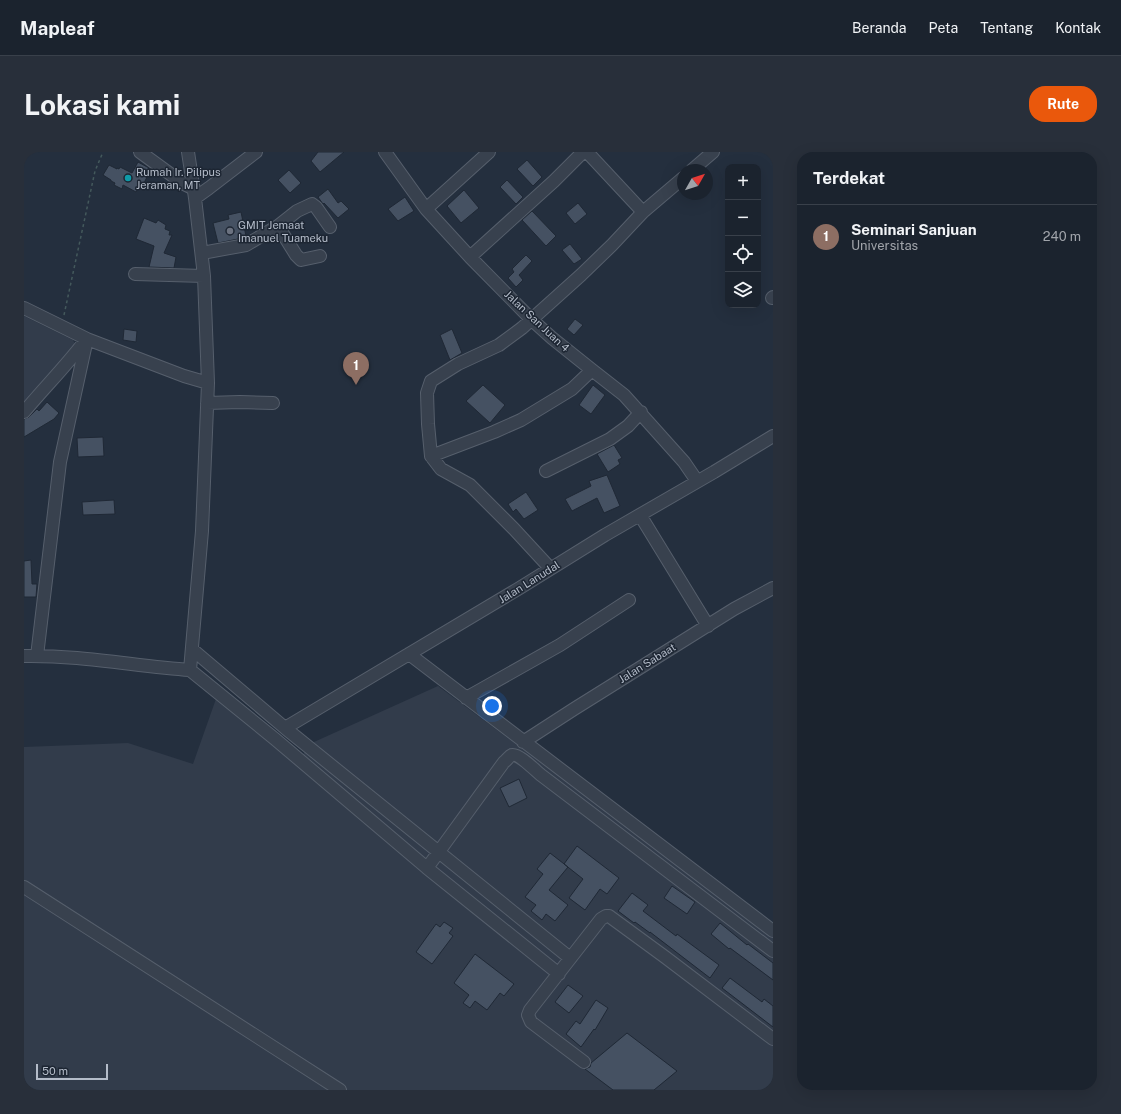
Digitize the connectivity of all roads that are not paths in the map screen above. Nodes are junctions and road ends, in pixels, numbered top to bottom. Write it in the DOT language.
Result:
graph roads {
  1 [pos="140,152"];
  2 [pos="188,152"];
  3 [pos="256,152"];
  4 [pos="385,152"];
  5 [pos="489,152"];
  6 [pos="583,152"];
  7 [pos="587,152"];
  8 [pos="713,152"];
  9 [pos="699,164"];
  10 [pos="677,183"];
  11 [pos="194,193"];
  12 [pos="426,209"];
  13 [pos="644,212"];
  14 [pos="278,226"];
  15 [pos="330,227"];
  16 [pos="202,253"];
  17 [pos="320,256"];
  18 [pos="470,257"];
  19 [pos="135,274"];
  20 [pos="204,276"];
  21 [pos="24,308"];
  22 [pos="532,320"];
  23 [pos="87,339"];
  24 [pos="592,370"];
  25 [pos="208,383"];
  26 [pos="207,403"];
  27 [pos="273,403"];
  28 [pos="24,412"];
  29 [pos="641,412"];
  30 [pos="773,436"];
  31 [pos="431,456"];
  32 [pos="546,472"];
  33 [pos="697,481"];
  34 [pos="640,515"];
  35 [pos="550,568"];
  36 [pos="773,588"];
  37 [pos="629,600"];
  38 [pos="708,626"];
  39 [pos="193,650"];
  40 [pos="409,654"];
  41 [pos="24,656"];
  42 [pos="37,656"];
  43 [pos="190,670"];
  44 [pos="466,698"];
  45 [pos="285,728"];
  46 [pos="523,742"];
  47 [pos="306,745"];
  48 [pos="297,757"];
  49 [pos="438,852"];
  50 [pos="427,868"];
  51 [pos="24,887"];
  52 [pos="773,932"];
  53 [pos="773,951"];
  54 [pos="570,958"];
  55 [pos="559,974"];
  56 [pos="773,1039"];
  57 [pos="584,1062"];
  58 [pos="340,1090"];
  1 -- 11 [label="street"];
  2 -- 11 [label="street"];
  3 -- 11 [label="street"];
  4 -- 12 [label="street, Jalan San Juan 4"];
  5 -- 12 [label="street"];
  6 -- 18 [label="street"];
  7 -- 13 [label="street"];
  8 -- 9 [label="street"];
  10 -- 13 [label="street"];
  11 -- 16 [label="street"];
  12 -- 18 [label="street, Jalan San Juan 4"];
  13 -- 22 [label="street"];
  14 -- 15 [label="street"];
  14 -- 16 [label="street"];
  14 -- 17 [label="street"];
  16 -- 20 [label="street"];
  18 -- 22 [label="street, Jalan San Juan 4"];
  19 -- 20 [label="street"];
  20 -- 25 [label="street"];
  21 -- 23 [label="street"];
  22 -- 24 [label="street, Jalan San Juan 4"];
  22 -- 31 [label="street"];
  23 -- 25 [label="street"];
  23 -- 28 [label="street"];
  23 -- 42 [label="street"];
  24 -- 29 [label="street, Jalan San Juan 4"];
  24 -- 31 [label="street"];
  25 -- 26 [label="street"];
  26 -- 27 [label="street"];
  26 -- 39 [label="street"];
  29 -- 32 [label="street"];
  29 -- 33 [label="street, Jalan San Juan 4"];
  30 -- 33 [label="street, Jalan Lanudal"];
  31 -- 35 [label="street"];
  33 -- 34 [label="street, Jalan Lanudal"];
  34 -- 35 [label="street, Jalan Lanudal"];
  34 -- 38 [label="street"];
  35 -- 40 [label="street, Jalan Lanudal"];
  36 -- 38 [label="street, Jalan Sabaat"];
  37 -- 44 [label="street"];
  38 -- 46 [label="street, Jalan Sabaat"];
  39 -- 43 [label="street"];
  39 -- 45 [label="street"];
  40 -- 44 [label="street"];
  40 -- 45 [label="street, Jalan Lanudal"];
  41 -- 42 [label="street"];
  42 -- 43 [label="street"];
  43 -- 48 [label="street"];
  44 -- 46 [label="street"];
  45 -- 47 [label="street"];
  46 -- 52 [label="street"];
  47 -- 48 [label="street"];
  47 -- 49 [label="street"];
  48 -- 50 [label="street"];
  49 -- 50 [label="street"];
  49 -- 53 [label="street"];
  49 -- 54 [label="street"];
  50 -- 55 [label="street"];
  51 -- 58 [label="street"];
  54 -- 55 [label="street"];
  54 -- 56 [label="street"];
  55 -- 57 [label="street"];
}
